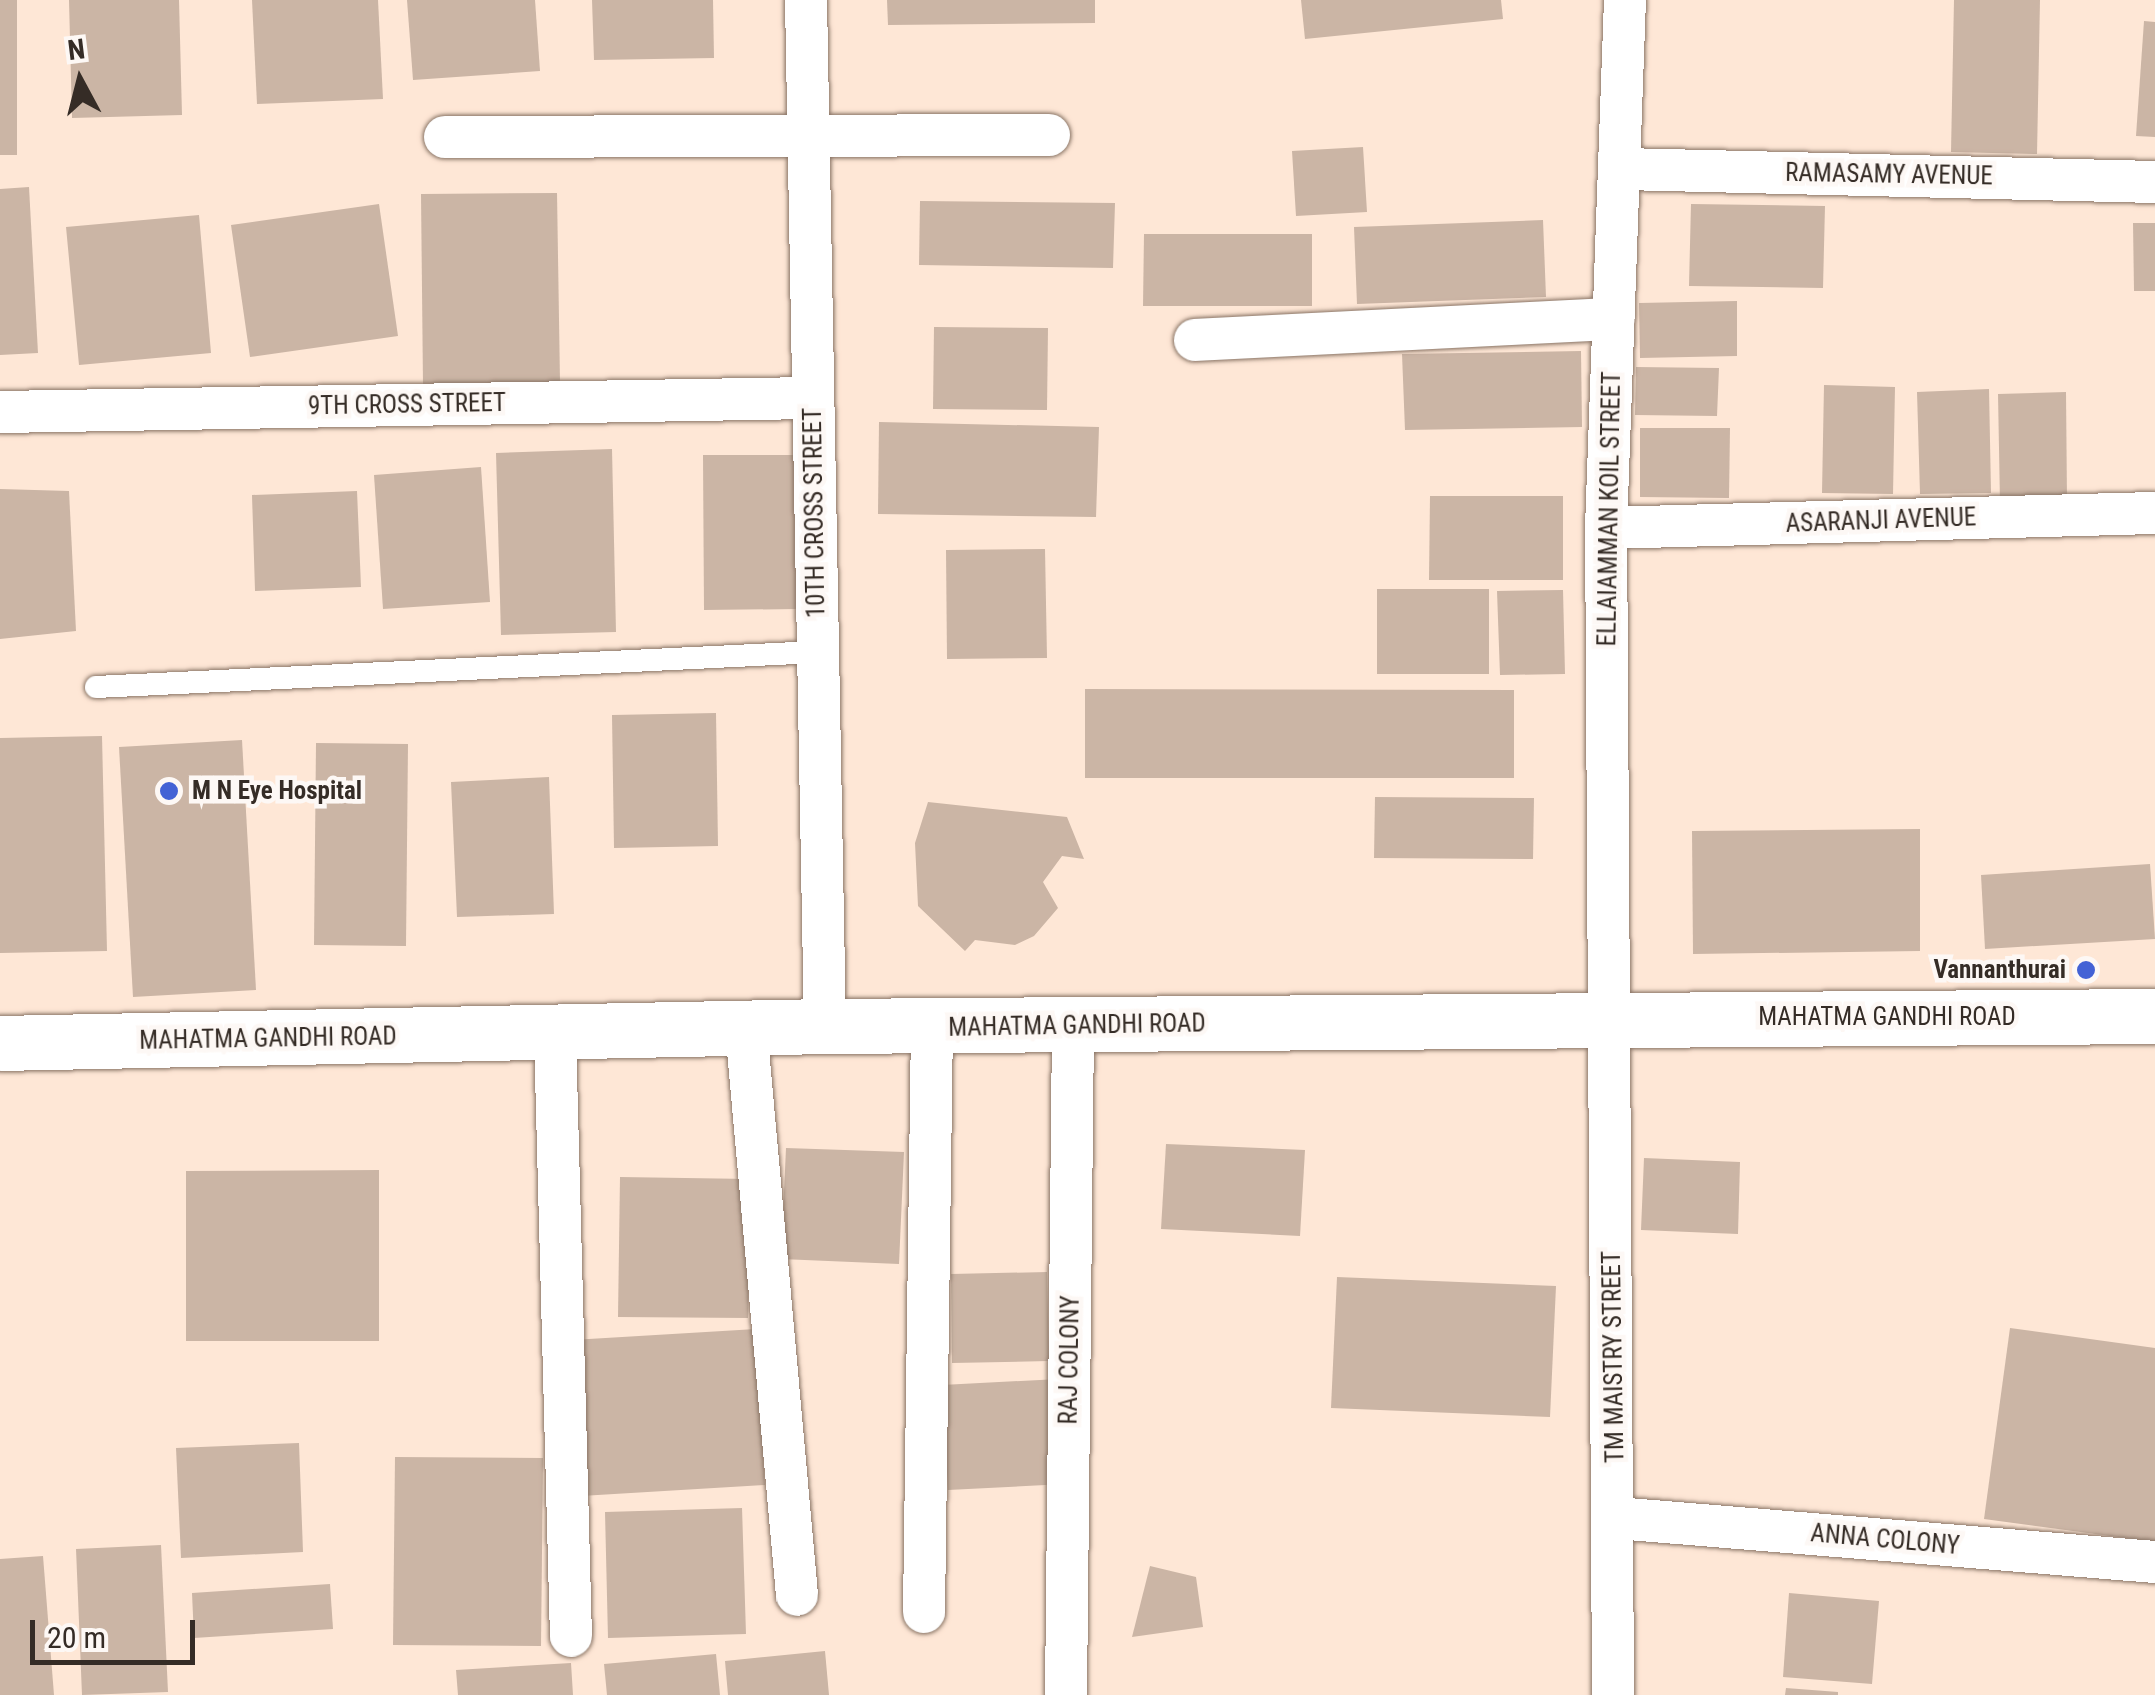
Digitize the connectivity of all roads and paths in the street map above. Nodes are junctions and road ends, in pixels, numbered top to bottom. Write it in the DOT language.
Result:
graph roads {
  1 [pos="806,0"];
  2 [pos="1625,0"];
  3 [pos="808,131"];
  4 [pos="1049,135"];
  5 [pos="445,137"];
  6 [pos="1623,169"];
  7 [pos="2155,182"];
  8 [pos="1613,319"];
  9 [pos="1196,340"];
  10 [pos="813,398"];
  11 [pos="0,412"];
  12 [pos="2155,513"];
  13 [pos="1606,528"];
  14 [pos="817,652"];
  15 [pos="96,687"];
  16 [pos="2155,1016"];
  17 [pos="1610,1019"];
  18 [pos="825,1026"];
  19 [pos="1073,1026"];
  20 [pos="746,1028"];
  21 [pos="932,1028"];
  22 [pos="555,1035"];
  23 [pos="0,1043"];
  24 [pos="1616,1518"];
  25 [pos="2155,1562"];
  26 [pos="798,1595"];
  27 [pos="924,1612"];
  28 [pos="571,1636"];
  29 [pos="1066,1695"];
  30 [pos="1613,1695"];
  1 -- 3 [label="street, 10TH CROSS STREET"];
  2 -- 6 [label="street, ELLAIAMMAN KOIL STREET"];
  3 -- 4 [label="street"];
  3 -- 5 [label="street"];
  3 -- 10 [label="street, 10TH CROSS STREET"];
  6 -- 7 [label="street, RAMASAMY AVENUE"];
  6 -- 8 [label="street, ELLAIAMMAN KOIL STREET"];
  8 -- 9 [label="street"];
  8 -- 13 [label="street, ELLAIAMMAN KOIL STREET"];
  10 -- 11 [label="street, 9TH CROSS STREET"];
  10 -- 14 [label="street, 10TH CROSS STREET"];
  12 -- 13 [label="street, ASARANJI AVENUE"];
  13 -- 17 [label="street, ELLAIAMMAN KOIL STREET"];
  14 -- 15 [label="lane"];
  14 -- 18 [label="street, 10TH CROSS STREET"];
  16 -- 17 [label="main road, MAHATMA GANDHI ROAD"];
  17 -- 19 [label="main road, MAHATMA GANDHI ROAD"];
  17 -- 24 [label="street, TM MAISTRY STREET"];
  18 -- 20 [label="main road, MAHATMA GANDHI ROAD"];
  18 -- 21 [label="main road, MAHATMA GANDHI ROAD"];
  19 -- 21 [label="main road, MAHATMA GANDHI ROAD"];
  19 -- 29 [label="street, RAJ COLONY"];
  20 -- 22 [label="main road, MAHATMA GANDHI ROAD"];
  20 -- 26 [label="street"];
  21 -- 27 [label="street"];
  22 -- 23 [label="main road, MAHATMA GANDHI ROAD"];
  22 -- 28 [label="street"];
  24 -- 25 [label="street, ANNA COLONY"];
  24 -- 30 [label="street, TM MAISTRY STREET"];
}
